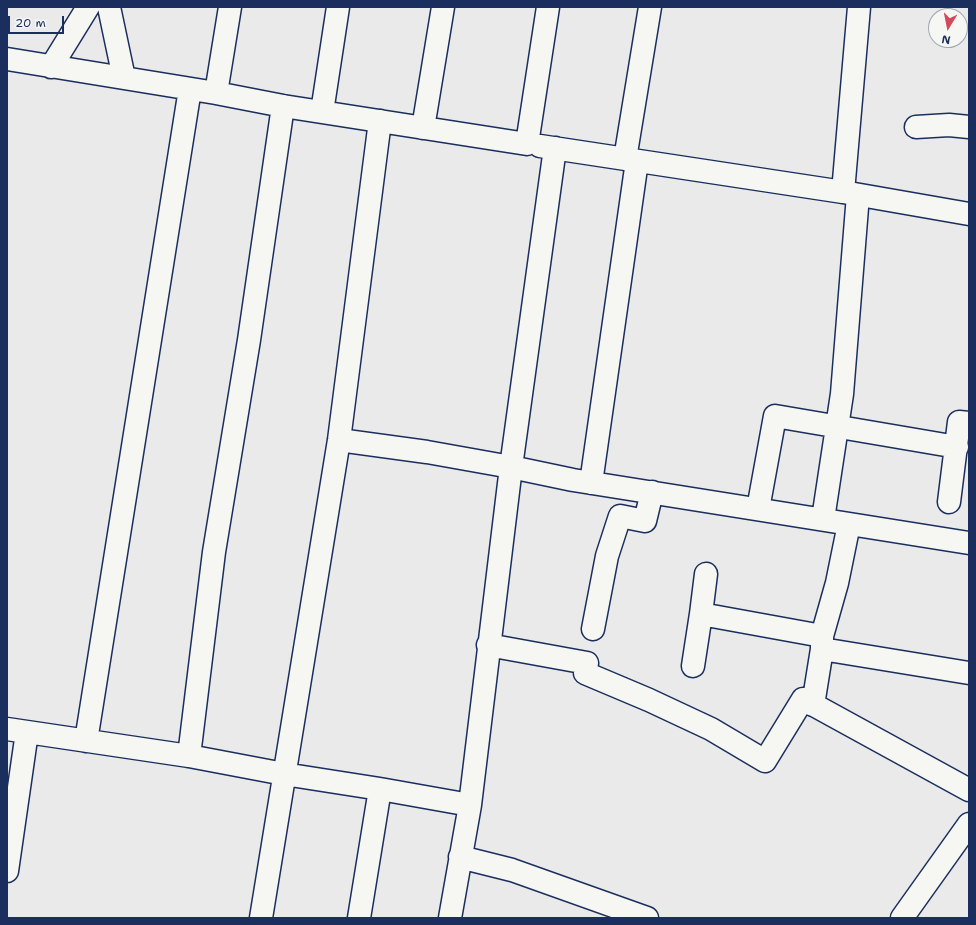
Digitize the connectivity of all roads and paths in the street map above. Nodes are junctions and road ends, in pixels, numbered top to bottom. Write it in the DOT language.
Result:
graph roads {
  1 [pos="88,7"];
  2 [pos="109,7"];
  3 [pos="230,7"];
  4 [pos="338,7"];
  5 [pos="443,7"];
  6 [pos="548,7"];
  7 [pos="650,7"];
  8 [pos="860,7"];
  9 [pos="7,59"];
  10 [pos="51,67"];
  11 [pos="124,78"];
  12 [pos="190,89"];
  13 [pos="216,93"];
  14 [pos="283,106"];
  15 [pos="322,112"];
  16 [pos="380,121"];
  17 [pos="916,126"];
  18 [pos="969,126"];
  19 [pos="423,128"];
  20 [pos="527,144"];
  21 [pos="555,148"];
  22 [pos="631,160"];
  23 [pos="851,194"];
  24 [pos="969,214"];
  25 [pos="969,424"];
  26 [pos="837,427"];
  27 [pos="340,440"];
  28 [pos="957,447"];
  29 [pos="511,467"];
  30 [pos="591,483"];
  31 [pos="652,492"];
  32 [pos="949,502"];
  33 [pos="758,509"];
  34 [pos="823,519"];
  35 [pos="849,524"];
  36 [pos="969,543"];
  37 [pos="706,574"];
  38 [pos="701,614"];
  39 [pos="593,629"];
  40 [pos="822,643"];
  41 [pos="488,644"];
  42 [pos="693,666"];
  43 [pos="969,673"];
  44 [pos="813,705"];
  45 [pos="17,730"];
  46 [pos="86,741"];
  47 [pos="189,756"];
  48 [pos="284,774"];
  49 [pos="380,789"];
  50 [pos="969,790"];
  51 [pos="470,805"];
  52 [pos="969,824"];
  53 [pos="460,857"];
  54 [pos="7,871"];
  55 [pos="261,918"];
  56 [pos="359,918"];
  57 [pos="450,918"];
  58 [pos="648,918"];
  59 [pos="902,918"];
  1 -- 10 [label="street"];
  2 -- 11 [label="street"];
  3 -- 13 [label="street"];
  4 -- 15 [label="street"];
  5 -- 19 [label="street"];
  6 -- 20 [label="street"];
  7 -- 22 [label="street"];
  8 -- 23 [label="street"];
  9 -- 10 [label="street"];
  10 -- 11 [label="street"];
  11 -- 12 [label="street"];
  12 -- 13 [label="street"];
  12 -- 46 [label="street"];
  13 -- 14 [label="street"];
  14 -- 15 [label="street"];
  14 -- 47 [label="street"];
  15 -- 16 [label="street"];
  16 -- 19 [label="street"];
  16 -- 27 [label="street"];
  17 -- 18 [label="street"];
  19 -- 20 [label="street"];
  20 -- 21 [label="street"];
  21 -- 22 [label="street"];
  21 -- 29 [label="street"];
  22 -- 23 [label="street"];
  22 -- 30 [label="street"];
  23 -- 24 [label="street"];
  23 -- 26 [label="street"];
  25 -- 28 [label="street"];
  26 -- 28 [label="street"];
  26 -- 33 [label="street"];
  26 -- 34 [label="street"];
  27 -- 29 [label="street"];
  27 -- 48 [label="street"];
  28 -- 32 [label="street"];
  29 -- 30 [label="street"];
  29 -- 41 [label="street"];
  30 -- 31 [label="street"];
  31 -- 33 [label="street"];
  31 -- 39 [label="street"];
  33 -- 34 [label="street"];
  34 -- 35 [label="street"];
  35 -- 36 [label="street"];
  35 -- 40 [label="street"];
  37 -- 38 [label="street"];
  38 -- 40 [label="street"];
  38 -- 42 [label="street"];
  40 -- 43 [label="street"];
  40 -- 44 [label="street"];
  41 -- 44 [label="street"];
  41 -- 51 [label="street"];
  44 -- 50 [label="street"];
  45 -- 46 [label="street"];
  45 -- 54 [label="street"];
  46 -- 47 [label="street"];
  47 -- 48 [label="street"];
  48 -- 49 [label="street"];
  48 -- 55 [label="street"];
  49 -- 51 [label="street"];
  49 -- 56 [label="street"];
  51 -- 53 [label="street"];
  52 -- 59 [label="street"];
  53 -- 57 [label="street"];
  53 -- 58 [label="street"];
}
